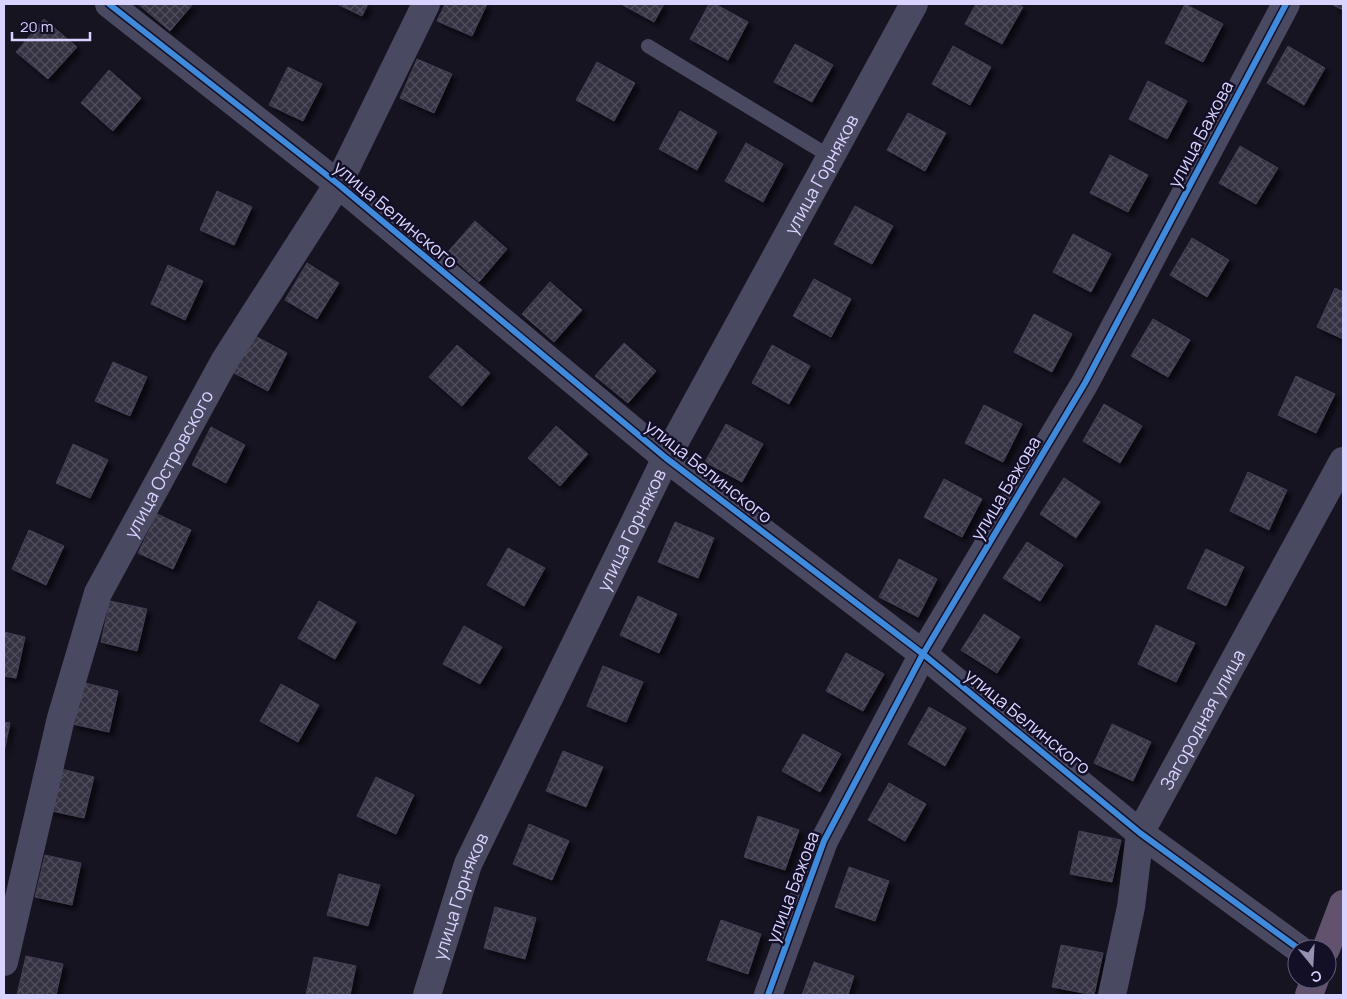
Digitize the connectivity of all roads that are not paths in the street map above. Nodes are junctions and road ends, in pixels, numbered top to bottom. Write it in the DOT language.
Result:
graph roads {
  1 [pos="109,4"];
  2 [pos="426,4"];
  3 [pos="914,4"];
  4 [pos="1286,4"];
  5 [pos="648,46"];
  6 [pos="831,158"];
  7 [pos="338,184"];
  8 [pos="666,458"];
  9 [pos="1343,461"];
  10 [pos="923,654"];
  11 [pos="1140,833"];
  12 [pos="1343,904"];
  13 [pos="1330,939"];
  14 [pos="1287,940"];
  15 [pos="4,962"];
  16 [pos="427,995"];
  17 [pos="768,995"];
  18 [pos="1112,995"];
  1 -- 7 [label="street, улица Белинского"];
  2 -- 7 [label="street, улица Островского"];
  3 -- 6 [label="street, улица Горняков"];
  4 -- 10 [label="street, улица Бажова"];
  5 -- 6 [label="lane"];
  6 -- 8 [label="street, улица Горняков"];
  7 -- 8 [label="street, улица Белинского"];
  7 -- 15 [label="street, улица Островского"];
  8 -- 10 [label="street, улица Белинского"];
  8 -- 16 [label="street, улица Горняков"];
  9 -- 11 [label="street, Загородная улица"];
  10 -- 11 [label="street, улица Белинского"];
  10 -- 17 [label="street, улица Бажова"];
  11 -- 14 [label="street, улица Белинского"];
  11 -- 18 [label="street, Загородная улица"];
  12 -- 13 [label="highway"];
}
